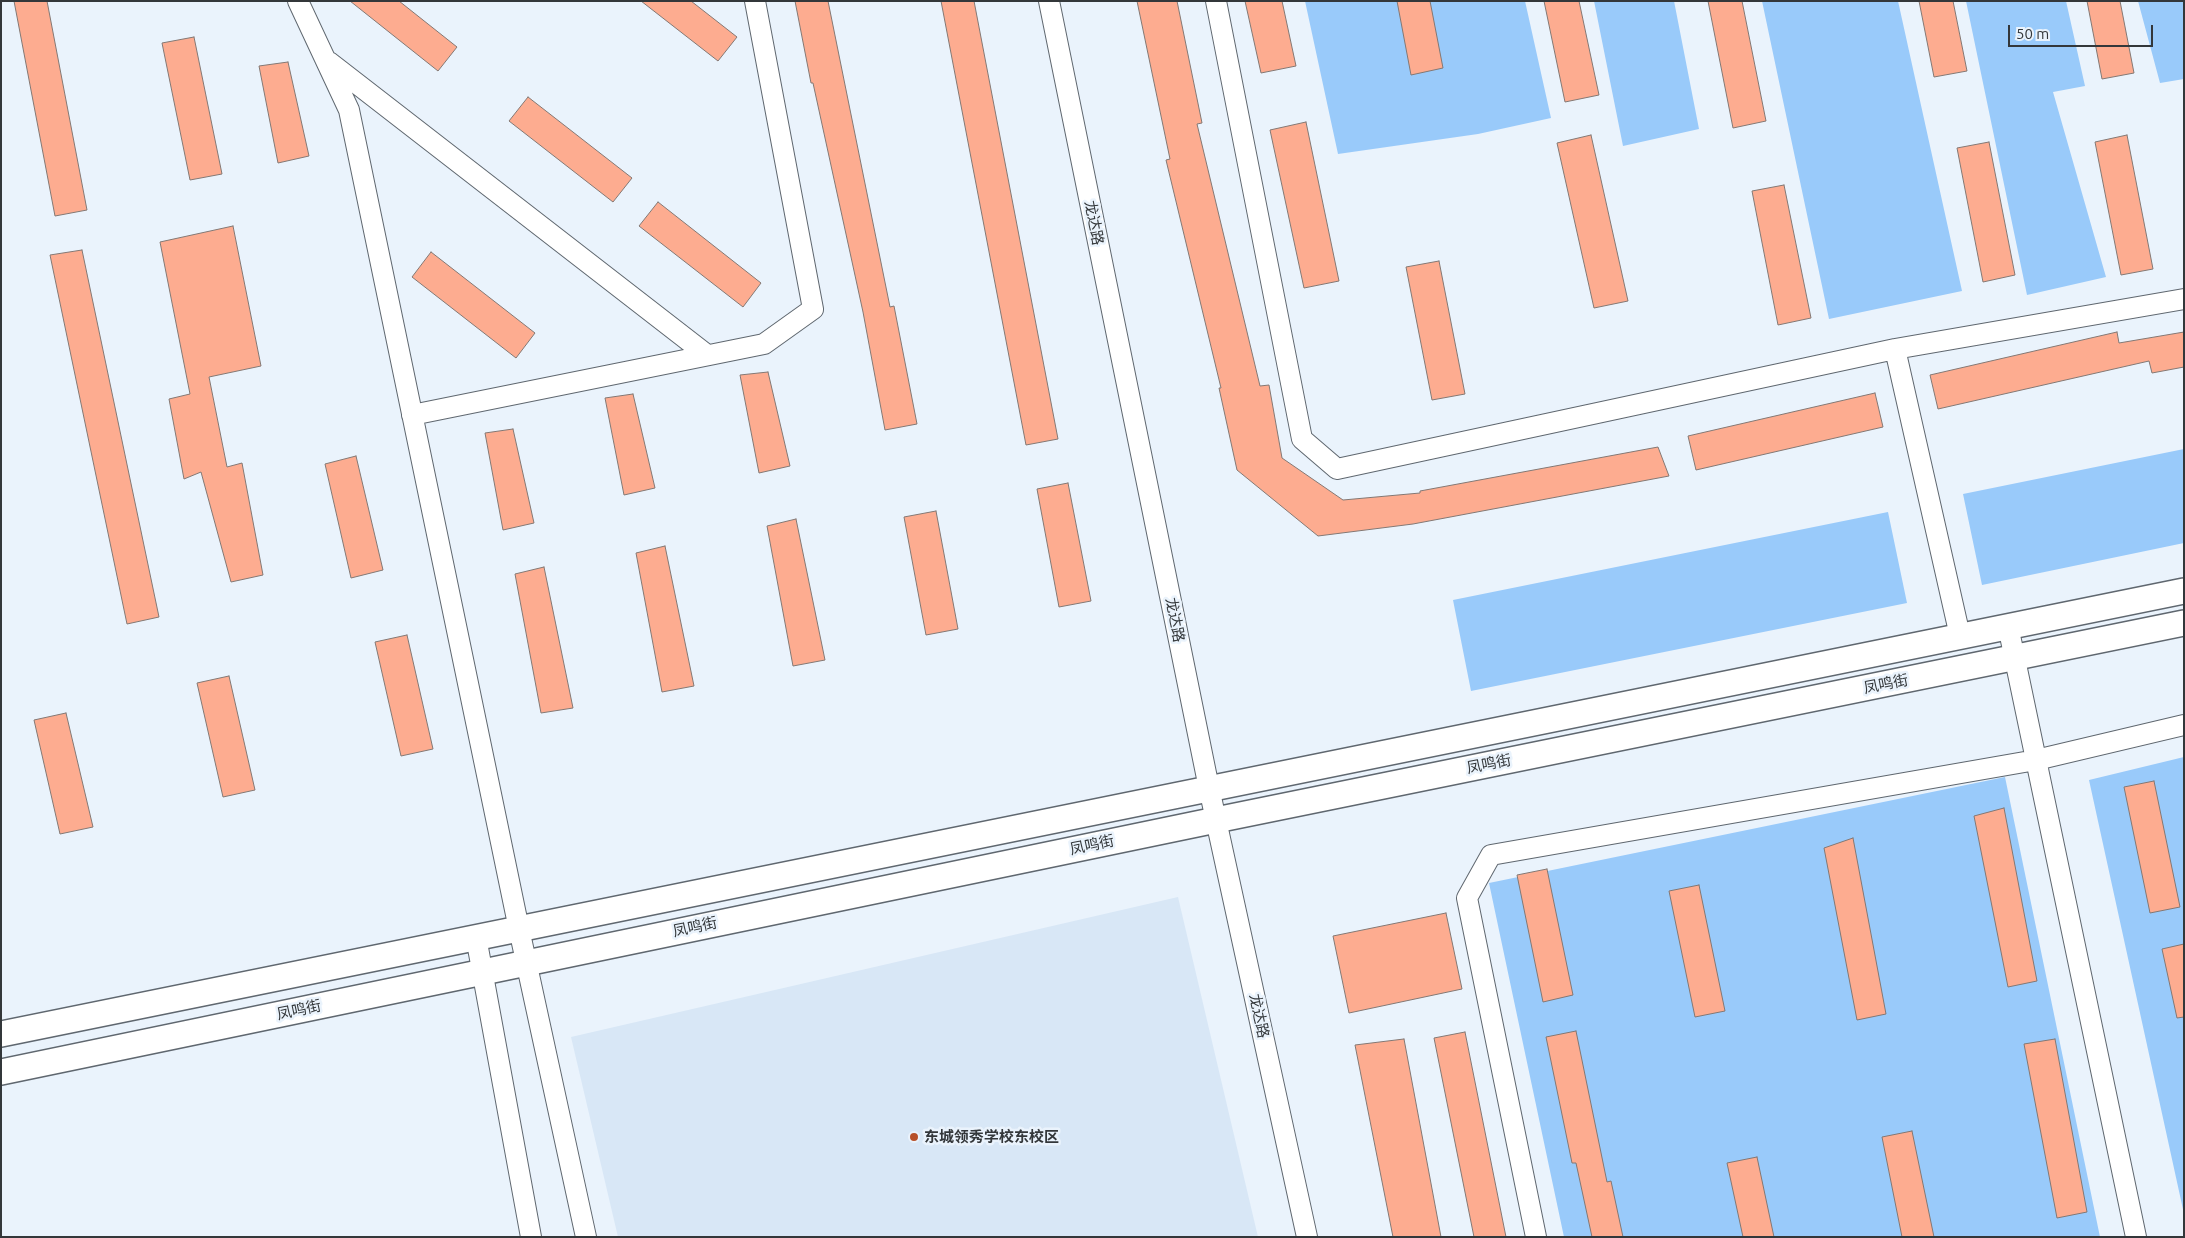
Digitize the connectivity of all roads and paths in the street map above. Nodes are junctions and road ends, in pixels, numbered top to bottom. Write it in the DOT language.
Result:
graph roads {
  1 [pos="298,1"];
  2 [pos="755,1"];
  3 [pos="1049,1"];
  4 [pos="1216,1"];
  5 [pos="325,59"];
  6 [pos="2184,299"];
  7 [pos="1895,349"];
  8 [pos="707,356"];
  9 [pos="412,415"];
  10 [pos="2184,591"];
  11 [pos="2184,623"];
  12 [pos="2008,626"];
  13 [pos="1960,636"];
  14 [pos="2014,658"];
  15 [pos="2184,725"];
  16 [pos="2036,760"];
  17 [pos="1209,788"];
  18 [pos="1216,820"];
  19 [pos="519,929"];
  20 [pos="476,937"];
  21 [pos="526,962"];
  22 [pos="482,972"];
  23 [pos="1,1034"];
  24 [pos="1,1072"];
  25 [pos="531,1237"];
  26 [pos="586,1237"];
  27 [pos="1307,1237"];
  28 [pos="1536,1237"];
  29 [pos="2136,1237"];
  1 -- 5 [label="street"];
  2 -- 8 [label="street"];
  3 -- 17 [label="street, 龙达路"];
  4 -- 7 [label="street"];
  5 -- 8 [label="street"];
  5 -- 9 [label="street"];
  6 -- 7 [label="street"];
  7 -- 13 [label="street"];
  8 -- 9 [label="street"];
  9 -- 19 [label="street"];
  10 -- 12 [label="main road"];
  11 -- 14 [label="main road, 凤鸣街"];
  12 -- 13 [label="main road"];
  12 -- 14 [label="street"];
  13 -- 17 [label="main road"];
  14 -- 16 [label="street"];
  14 -- 18 [label="main road, 凤鸣街"];
  15 -- 16 [label="street"];
  16 -- 28 [label="street"];
  16 -- 29 [label="street"];
  17 -- 18 [label="street, 龙达路"];
  17 -- 19 [label="main road"];
  18 -- 21 [label="main road, 凤鸣街"];
  18 -- 27 [label="street, 龙达路"];
  19 -- 20 [label="main road"];
  19 -- 21 [label="street"];
  20 -- 22 [label="street"];
  20 -- 23 [label="main road"];
  21 -- 22 [label="main road, 凤鸣街"];
  21 -- 26 [label="street"];
  22 -- 24 [label="main road, 凤鸣街"];
  22 -- 25 [label="street"];
}
